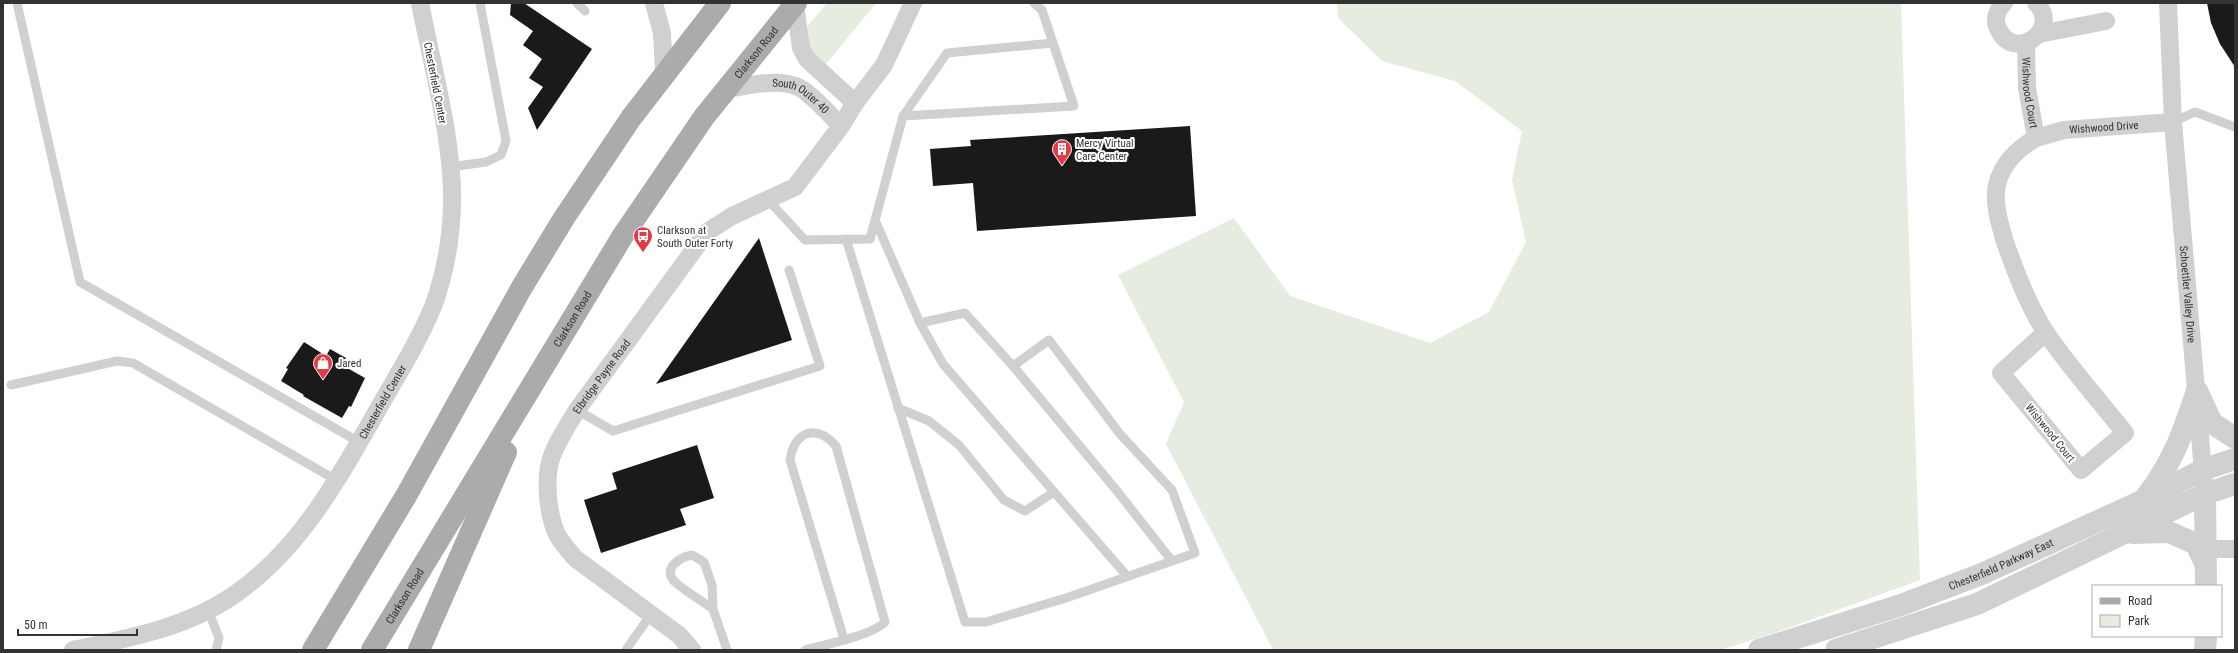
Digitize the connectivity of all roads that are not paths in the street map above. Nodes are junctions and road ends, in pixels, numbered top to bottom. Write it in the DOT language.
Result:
graph roads {
  1 [pos="17,3"];
  2 [pos="420,3"];
  3 [pos="480,3"];
  4 [pos="577,3"];
  5 [pos="654,3"];
  6 [pos="720,3"];
  7 [pos="795,3"];
  8 [pos="913,3"];
  9 [pos="1034,3"];
  10 [pos="2004,3"];
  11 [pos="2036,3"];
  12 [pos="2168,3"];
  13 [pos="585,11"];
  14 [pos="2106,21"];
  15 [pos="2032,38"];
  16 [pos="1053,44"];
  17 [pos="664,73"];
  18 [pos="726,89"];
  19 [pos="855,103"];
  20 [pos="903,116"];
  21 [pos="2174,122"];
  22 [pos="841,126"];
  23 [pos="2235,127"];
  24 [pos="2036,138"];
  25 [pos="450,167"];
  26 [pos="768,200"];
  27 [pos="875,220"];
  28 [pos="846,239"];
  29 [pos="789,270"];
  30 [pos="920,323"];
  31 [pos="2046,332"];
  32 [pos="1013,366"];
  33 [pos="542,371"];
  34 [pos="11,385"];
  35 [pos="2197,391"];
  36 [pos="898,408"];
  37 [pos="577,410"];
  38 [pos="2235,438"];
  39 [pos="359,442"];
  40 [pos="2235,459"];
  41 [pos="2202,470"];
  42 [pos="336,480"];
  43 [pos="2235,484"];
  44 [pos="1054,492"];
  45 [pos="2205,494"];
  46 [pos="2144,500"];
  47 [pos="2124,533"];
  48 [pos="2235,549"];
  49 [pos="2205,556"];
  50 [pos="1172,561"];
  51 [pos="1127,576"];
  52 [pos="2206,585"];
  53 [pos="713,609"];
  54 [pos="208,610"];
  55 [pos="651,614"];
  56 [pos="2206,637"];
  57 [pos="844,639"];
  58 [pos="73,650"];
  59 [pos="216,650"];
  60 [pos="313,650"];
  61 [pos="372,650"];
  62 [pos="419,650"];
  63 [pos="626,650"];
  64 [pos="692,650"];
  65 [pos="727,650"];
  66 [pos="805,650"];
  67 [pos="1759,650"];
  68 [pos="1836,650"];
  69 [pos="2205,650"];
  1 -- 39 [label="lane"];
  2 -- 25 [label="street, Chesterfield Center"];
  3 -- 25 [label="lane"];
  4 -- 13 [label="lane"];
  5 -- 17 [label="street"];
  6 -- 17 [label="main road"];
  7 -- 18 [label="main road, Clarkson Road"];
  7 -- 19 [label="street"];
  8 -- 19 [label="street"];
  9 -- 16 [label="lane"];
  10 -- 15 [label="street, Wishwood Court"];
  11 -- 15 [label="street, Wishwood Court"];
  12 -- 21 [label="street, Schoettler Valley Drive"];
  14 -- 15 [label="street"];
  15 -- 24 [label="street, Wishwood Court"];
  16 -- 20 [label="lane"];
  16 -- 20 [label="lane"];
  17 -- 60 [label="main road"];
  18 -- 22 [label="street, South Outer 40"];
  18 -- 33 [label="main road, Clarkson Road"];
  19 -- 22 [label="street"];
  20 -- 27 [label="lane"];
  21 -- 23 [label="lane"];
  21 -- 24 [label="street, Wishwood Drive"];
  21 -- 35 [label="street, Schoettler Valley Drive"];
  22 -- 26 [label="street, Elbridge Payne Road"];
  24 -- 31 [label="street, Wishwood Court"];
  25 -- 39 [label="street, Chesterfield Center"];
  26 -- 28 [label="lane"];
  26 -- 37 [label="street, Elbridge Payne Road"];
  27 -- 28 [label="lane"];
  27 -- 30 [label="lane"];
  28 -- 36 [label="lane"];
  29 -- 37 [label="lane"];
  30 -- 32 [label="lane"];
  30 -- 44 [label="lane"];
  31 -- 31 [label="street, Wishwood Court"];
  32 -- 50 [label="lane"];
  32 -- 50 [label="lane"];
  33 -- 61 [label="main road, Clarkson Road"];
  33 -- 62 [label="main road"];
  34 -- 42 [label="lane"];
  35 -- 38 [label="street"];
  35 -- 41 [label="street, Schoettler Valley Drive"];
  35 -- 46 [label="street"];
  36 -- 44 [label="lane"];
  36 -- 51 [label="lane"];
  37 -- 55 [label="street, Elbridge Payne Road"];
  39 -- 42 [label="street, Chesterfield Center"];
  40 -- 41 [label="street, Chesterfield Parkway East"];
  41 -- 45 [label="street, Schoettler Valley Drive"];
  41 -- 46 [label="street, Chesterfield Parkway East"];
  42 -- 54 [label="street, Chesterfield Center"];
  43 -- 45 [label="street"];
  44 -- 51 [label="lane"];
  45 -- 47 [label="street"];
  45 -- 49 [label="street, Schoettler Valley Drive"];
  46 -- 67 [label="street, Chesterfield Parkway East"];
  47 -- 49 [label="street"];
  47 -- 68 [label="street"];
  48 -- 49 [label="street"];
  49 -- 52 [label="street, Schoettler Valley Drive"];
  50 -- 51 [label="lane"];
  53 -- 53 [label="lane"];
  53 -- 65 [label="lane"];
  54 -- 58 [label="street, Chesterfield Center"];
  54 -- 59 [label="lane"];
  55 -- 63 [label="lane"];
  55 -- 64 [label="street, Elbridge Payne Road"];
  56 -- 69 [label="street"];
  57 -- 57 [label="lane"];
  57 -- 66 [label="lane"];
}
